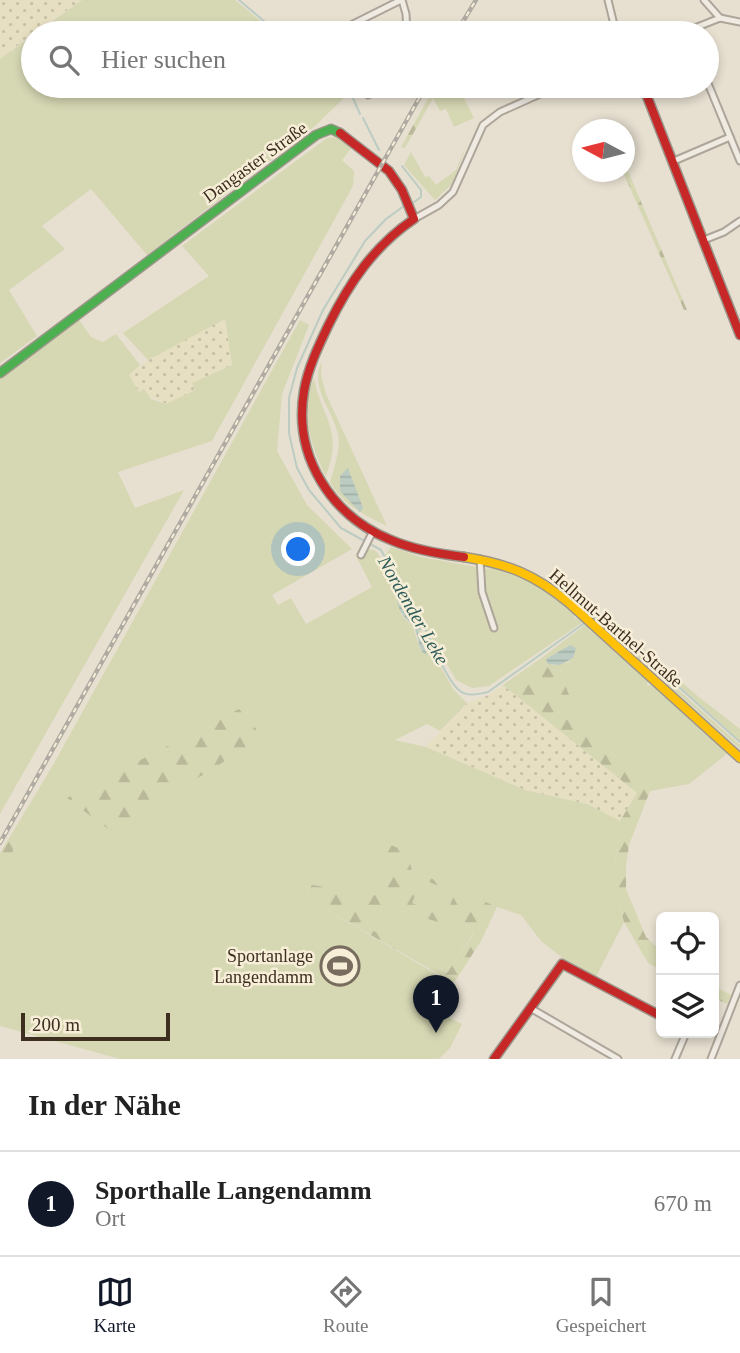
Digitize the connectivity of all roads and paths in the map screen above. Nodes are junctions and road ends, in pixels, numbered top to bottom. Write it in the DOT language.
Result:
graph roads {
  1 [pos="402,0"];
  2 [pos="608,0"];
  3 [pos="704,0"];
  4 [pos="720,18"];
  5 [pos="359,21"];
  6 [pos="407,21"];
  7 [pos="613,21"];
  8 [pos="712,21"];
  9 [pos="740,22"];
  10 [pos="532,98"];
  11 [pos="648,98"];
  12 [pos="714,98"];
  13 [pos="730,137"];
  14 [pos="674,161"];
  15 [pos="740,162"];
  16 [pos="414,219"];
  17 [pos="740,221"];
  18 [pos="704,240"];
  19 [pos="740,335"];
  20 [pos="0,373"];
  21 [pos="373,531"];
  22 [pos="361,555"];
  23 [pos="480,559"];
  24 [pos="494,628"];
  25 [pos="740,758"];
  26 [pos="740,985"];
  27 [pos="532,1009"];
  28 [pos="656,1013"];
  29 [pos="684,1038"];
  30 [pos="495,1059"];
  31 [pos="618,1059"];
  32 [pos="675,1059"];
  33 [pos="711,1059"];
  1 -- 5 [label="street"];
  1 -- 6 [label="street"];
  2 -- 7 [label="street"];
  3 -- 4 [label="street"];
  4 -- 8 [label="street"];
  4 -- 9 [label="street"];
  10 -- 16 [label="street"];
  11 -- 14 [label="street"];
  12 -- 13 [label="street"];
  13 -- 14 [label="street"];
  13 -- 15 [label="street"];
  14 -- 18 [label="street"];
  16 -- 20 [label="street, Dangaster Straße"];
  16 -- 21 [label="street, Hellmut-Barthel-Straße"];
  17 -- 18 [label="street"];
  18 -- 19 [label="street"];
  21 -- 22 [label="street"];
  21 -- 23 [label="street, Hellmut-Barthel-Straße"];
  23 -- 24 [label="street"];
  23 -- 25 [label="street, Hellmut-Barthel-Straße"];
  26 -- 33 [label="street"];
  27 -- 28 [label="street"];
  27 -- 30 [label="street"];
  27 -- 31 [label="street"];
  29 -- 32 [label="street"];
}
